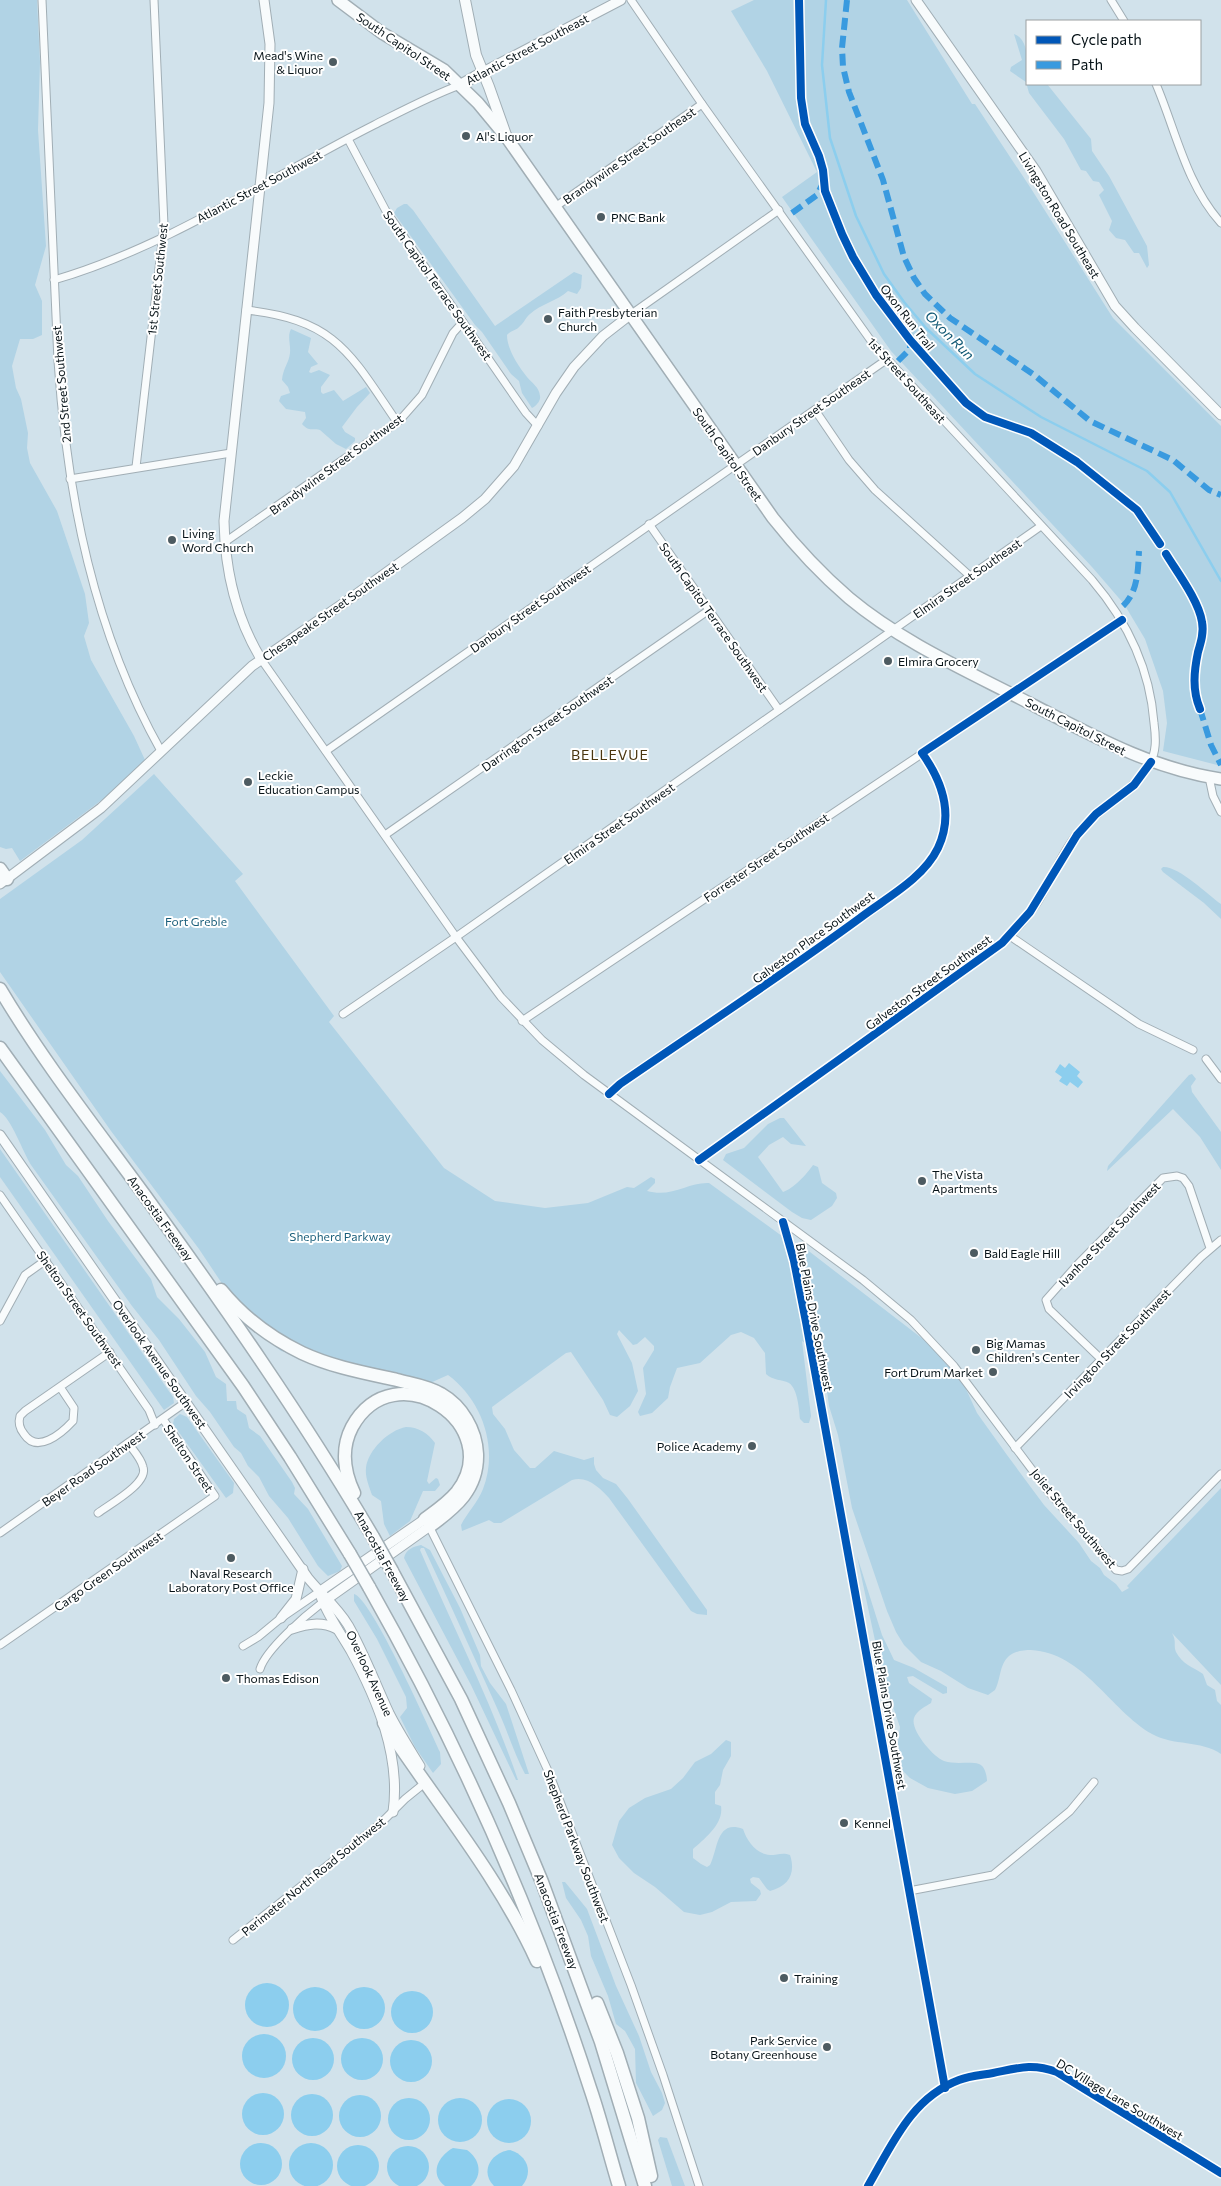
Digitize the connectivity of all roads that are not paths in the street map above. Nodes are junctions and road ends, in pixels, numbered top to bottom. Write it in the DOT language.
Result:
graph roads {
  1 [pos="42,0"];
  2 [pos="154,0"];
  3 [pos="264,0"];
  4 [pos="338,0"];
  5 [pos="465,0"];
  6 [pos="621,0"];
  7 [pos="631,0"];
  8 [pos="916,0"];
  9 [pos="1111,0"];
  10 [pos="1123,20"];
  11 [pos="483,72"];
  12 [pos="460,85"];
  13 [pos="1156,85"];
  14 [pos="702,104"];
  15 [pos="348,138"];
  16 [pos="507,138"];
  17 [pos="259,186"];
  18 [pos="555,207"];
  19 [pos="779,210"];
  20 [pos="1221,223"];
  21 [pos="162,237"];
  22 [pos="54,280"];
  23 [pos="246,310"];
  24 [pos="630,315"];
  25 [pos="463,322"];
  26 [pos="886,360"];
  27 [pos="815,410"];
  28 [pos="1221,415"];
  29 [pos="397,422"];
  30 [pos="538,426"];
  31 [pos="231,453"];
  32 [pos="735,464"];
  33 [pos="136,467"];
  34 [pos="70,479"];
  35 [pos="649,524"];
  36 [pos="1041,526"];
  37 [pos="225,542"];
  38 [pos="970,576"];
  39 [pos="710,610"];
  40 [pos="1122,620"];
  41 [pos="893,630"];
  42 [pos="261,659"];
  43 [pos="1011,693"];
  44 [pos="779,710"];
  45 [pos="161,751"];
  46 [pos="326,751"];
  47 [pos="922,753"];
  48 [pos="1151,762"];
  49 [pos="1215,778"];
  50 [pos="1221,812"];
  51 [pos="385,835"];
  52 [pos="2,877"];
  53 [pos="1010,936"];
  54 [pos="456,937"];
  55 [pos="0,989"];
  56 [pos="343,1014"];
  57 [pos="522,1020"];
  58 [pos="0,1048"];
  59 [pos="1193,1050"];
  60 [pos="1206,1059"];
  61 [pos="1221,1079"];
  62 [pos="610,1094"];
  63 [pos="0,1135"];
  64 [pos="699,1160"];
  65 [pos="120,1161"];
  66 [pos="0,1195"];
  67 [pos="783,1222"];
  68 [pos="1221,1240"];
  69 [pos="1210,1248"];
  70 [pos="46,1260"];
  71 [pos="0,1320"];
  72 [pos="110,1352"];
  73 [pos="1101,1359"];
  74 [pos="60,1387"];
  75 [pos="186,1402"];
  76 [pos="163,1419"];
  77 [pos="154,1425"];
  78 [pos="128,1443"];
  79 [pos="1015,1448"];
  80 [pos="1221,1474"];
  81 [pos="215,1496"];
  82 [pos="98,1513"];
  83 [pos="427,1523"];
  84 [pos="0,1532"];
  85 [pos="376,1536"];
  86 [pos="303,1569"];
  87 [pos="319,1592"];
  88 [pos="325,1601"];
  89 [pos="281,1618"];
  90 [pos="292,1629"];
  91 [pos="338,1629"];
  92 [pos="0,1645"];
  93 [pos="243,1646"];
  94 [pos="260,1669"];
  95 [pos="384,1723"];
  96 [pos="426,1782"];
  97 [pos="1094,1782"];
  98 [pos="393,1812"];
  99 [pos="909,1891"];
  100 [pos="563,1934"];
  101 [pos="233,1940"];
  102 [pos="945,2088"];
  103 [pos="614,2169"];
  104 [pos="1221,2172"];
  105 [pos="619,2186"];
  106 [pos="645,2186"];
  107 [pos="654,2186"];
  108 [pos="699,2186"];
  109 [pos="868,2186"];
  1 -- 22 [label="street, 2nd Street Southwest"];
  2 -- 21 [label="street, 1st Street Southwest"];
  3 -- 17 [label="street"];
  4 -- 12 [label="main road, South Capitol Street"];
  5 -- 11 [label="main road"];
  6 -- 11 [label="street, Atlantic Street Southeast"];
  7 -- 14 [label="street, 1st Street Southeast"];
  8 -- 28 [label="street, Livingston Road Southeast"];
  9 -- 10 [label="street"];
  11 -- 12 [label="main road, Atlantic Street Southeast"];
  11 -- 16 [label="main road"];
  12 -- 15 [label="street, Atlantic Street Southwest"];
  12 -- 16 [label="main road, South Capitol Street"];
  13 -- 20 [label="street"];
  14 -- 18 [label="street, Brandywine Street Southeast"];
  14 -- 19 [label="street, 1st Street Southeast"];
  15 -- 17 [label="street, Atlantic Street Southwest"];
  15 -- 25 [label="street, South Capitol Terrace Southwest"];
  16 -- 18 [label="main road, South Capitol Street"];
  17 -- 21 [label="street, Atlantic Street Southwest"];
  17 -- 23 [label="street"];
  18 -- 24 [label="main road, South Capitol Street"];
  19 -- 24 [label="street"];
  19 -- 26 [label="street, 1st Street Southeast"];
  21 -- 22 [label="street, Atlantic Street Southwest"];
  21 -- 33 [label="street, 1st Street Southwest"];
  22 -- 34 [label="street, 2nd Street Southwest"];
  23 -- 29 [label="street"];
  23 -- 31 [label="street"];
  24 -- 30 [label="street, Chesapeake Street Southwest"];
  24 -- 32 [label="main road, South Capitol Street"];
  25 -- 29 [label="street, Brandywine Street Southwest"];
  25 -- 30 [label="street, South Capitol Terrace Southwest"];
  26 -- 27 [label="street, Danbury Street Southeast"];
  26 -- 36 [label="street, 1st Street Southeast"];
  27 -- 32 [label="street, Danbury Street Southeast"];
  27 -- 38 [label="street"];
  29 -- 37 [label="street, Brandywine Street Southwest"];
  30 -- 42 [label="street, Chesapeake Street Southwest"];
  31 -- 33 [label="street"];
  31 -- 37 [label="street"];
  32 -- 35 [label="street, Danbury Street Southwest"];
  32 -- 41 [label="main road, South Capitol Street"];
  33 -- 34 [label="street"];
  34 -- 45 [label="street, 2nd Street Southwest"];
  35 -- 39 [label="street, South Capitol Terrace Southwest"];
  35 -- 46 [label="street, Danbury Street Southwest"];
  36 -- 38 [label="street, Elmira Street Southeast"];
  36 -- 40 [label="street, 1st Street Southeast"];
  37 -- 42 [label="street"];
  38 -- 41 [label="street, Elmira Street Southeast"];
  39 -- 44 [label="street, South Capitol Terrace Southwest"];
  39 -- 51 [label="street, Darrington Street Southwest"];
  40 -- 43 [label="street, Forrester Street Southwest"];
  40 -- 48 [label="street, 1st Street Southeast"];
  41 -- 43 [label="main road, South Capitol Street"];
  41 -- 44 [label="street, Elmira Street Southwest"];
  42 -- 45 [label="street, Chesapeake Street Southwest"];
  42 -- 46 [label="street"];
  43 -- 47 [label="street, Forrester Street Southwest"];
  43 -- 48 [label="main road, South Capitol Street"];
  44 -- 54 [label="street, Elmira Street Southwest"];
  45 -- 52 [label="street, Chesapeake Street Southwest"];
  46 -- 51 [label="street"];
  47 -- 57 [label="street, Forrester Street Southwest"];
  47 -- 62 [label="street, Galveston Place Southwest"];
  48 -- 49 [label="main road, South Capitol Street"];
  48 -- 53 [label="street, Galveston Street Southwest"];
  49 -- 50 [label="street"];
  51 -- 54 [label="street"];
  53 -- 59 [label="street"];
  53 -- 64 [label="street, Galveston Street Southwest"];
  54 -- 56 [label="street, Elmira Street Southwest"];
  54 -- 57 [label="street"];
  55 -- 65 [label="highway, Anacostia Freeway"];
  57 -- 62 [label="street"];
  58 -- 103 [label="highway, Anacostia Freeway, bridge"];
  60 -- 61 [label="street"];
  62 -- 64 [label="street"];
  63 -- 75 [label="street, Overlook Avenue Southwest"];
  64 -- 67 [label="street"];
  65 -- 83 [label="highway"];
  65 -- 85 [label="highway, Anacostia Freeway"];
  66 -- 70 [label="street, Shelton Street Southwest"];
  67 -- 79 [label="street"];
  67 -- 99 [label="street, Blue Plains Drive Southwest"];
  68 -- 69 [label="street, Irvington Street Southwest"];
  69 -- 73 [label="street, Irvington Street Southwest"];
  69 -- 73 [label="street, Ivanhoe Street Southwest"];
  70 -- 71 [label="street"];
  70 -- 72 [label="street, Shelton Street Southwest"];
  72 -- 74 [label="street"];
  72 -- 77 [label="street, Shelton Street Southwest"];
  73 -- 79 [label="street, Irvington Street Southwest"];
  74 -- 74 [label="street"];
  75 -- 76 [label="street, Beyer Road Southwest"];
  75 -- 86 [label="street, Overlook Avenue Southwest"];
  76 -- 77 [label="street, Beyer Road Southwest"];
  76 -- 81 [label="street, Shelton Street"];
  77 -- 78 [label="street, Beyer Road Southwest"];
  78 -- 82 [label="street"];
  78 -- 84 [label="street, Beyer Road Southwest"];
  79 -- 80 [label="street, Joliet Street Southwest"];
  81 -- 92 [label="street, Cargo Green Southwest"];
  83 -- 85 [label="highway"];
  83 -- 87 [label="street"];
  83 -- 88 [label="street"];
  83 -- 108 [label="street, Shepherd Parkway Southwest"];
  85 -- 100 [label="highway, Anacostia Freeway, bridge"];
  86 -- 87 [label="street, Overlook Avenue Southwest"];
  86 -- 89 [label="street"];
  87 -- 88 [label="street, Overlook Avenue"];
  87 -- 89 [label="street"];
  88 -- 90 [label="street"];
  88 -- 91 [label="street, Overlook Avenue"];
  88 -- 96 [label="street, Overlook Avenue"];
  89 -- 93 [label="street"];
  90 -- 91 [label="street"];
  90 -- 94 [label="street"];
  91 -- 95 [label="street, Overlook Avenue"];
  95 -- 96 [label="highway"];
  95 -- 98 [label="street, Overlook Avenue"];
  96 -- 98 [label="street, Perimeter North Road Southwest"];
  96 -- 103 [label="highway"];
  97 -- 99 [label="street"];
  98 -- 101 [label="street, Perimeter North Road Southwest"];
  99 -- 102 [label="street, Blue Plains Drive Southwest"];
  100 -- 106 [label="highway, Anacostia Freeway"];
  100 -- 107 [label="highway"];
  102 -- 104 [label="street, DC Village Lane Southwest"];
  102 -- 109 [label="street"];
  103 -- 105 [label="highway, Anacostia Freeway"];
}
